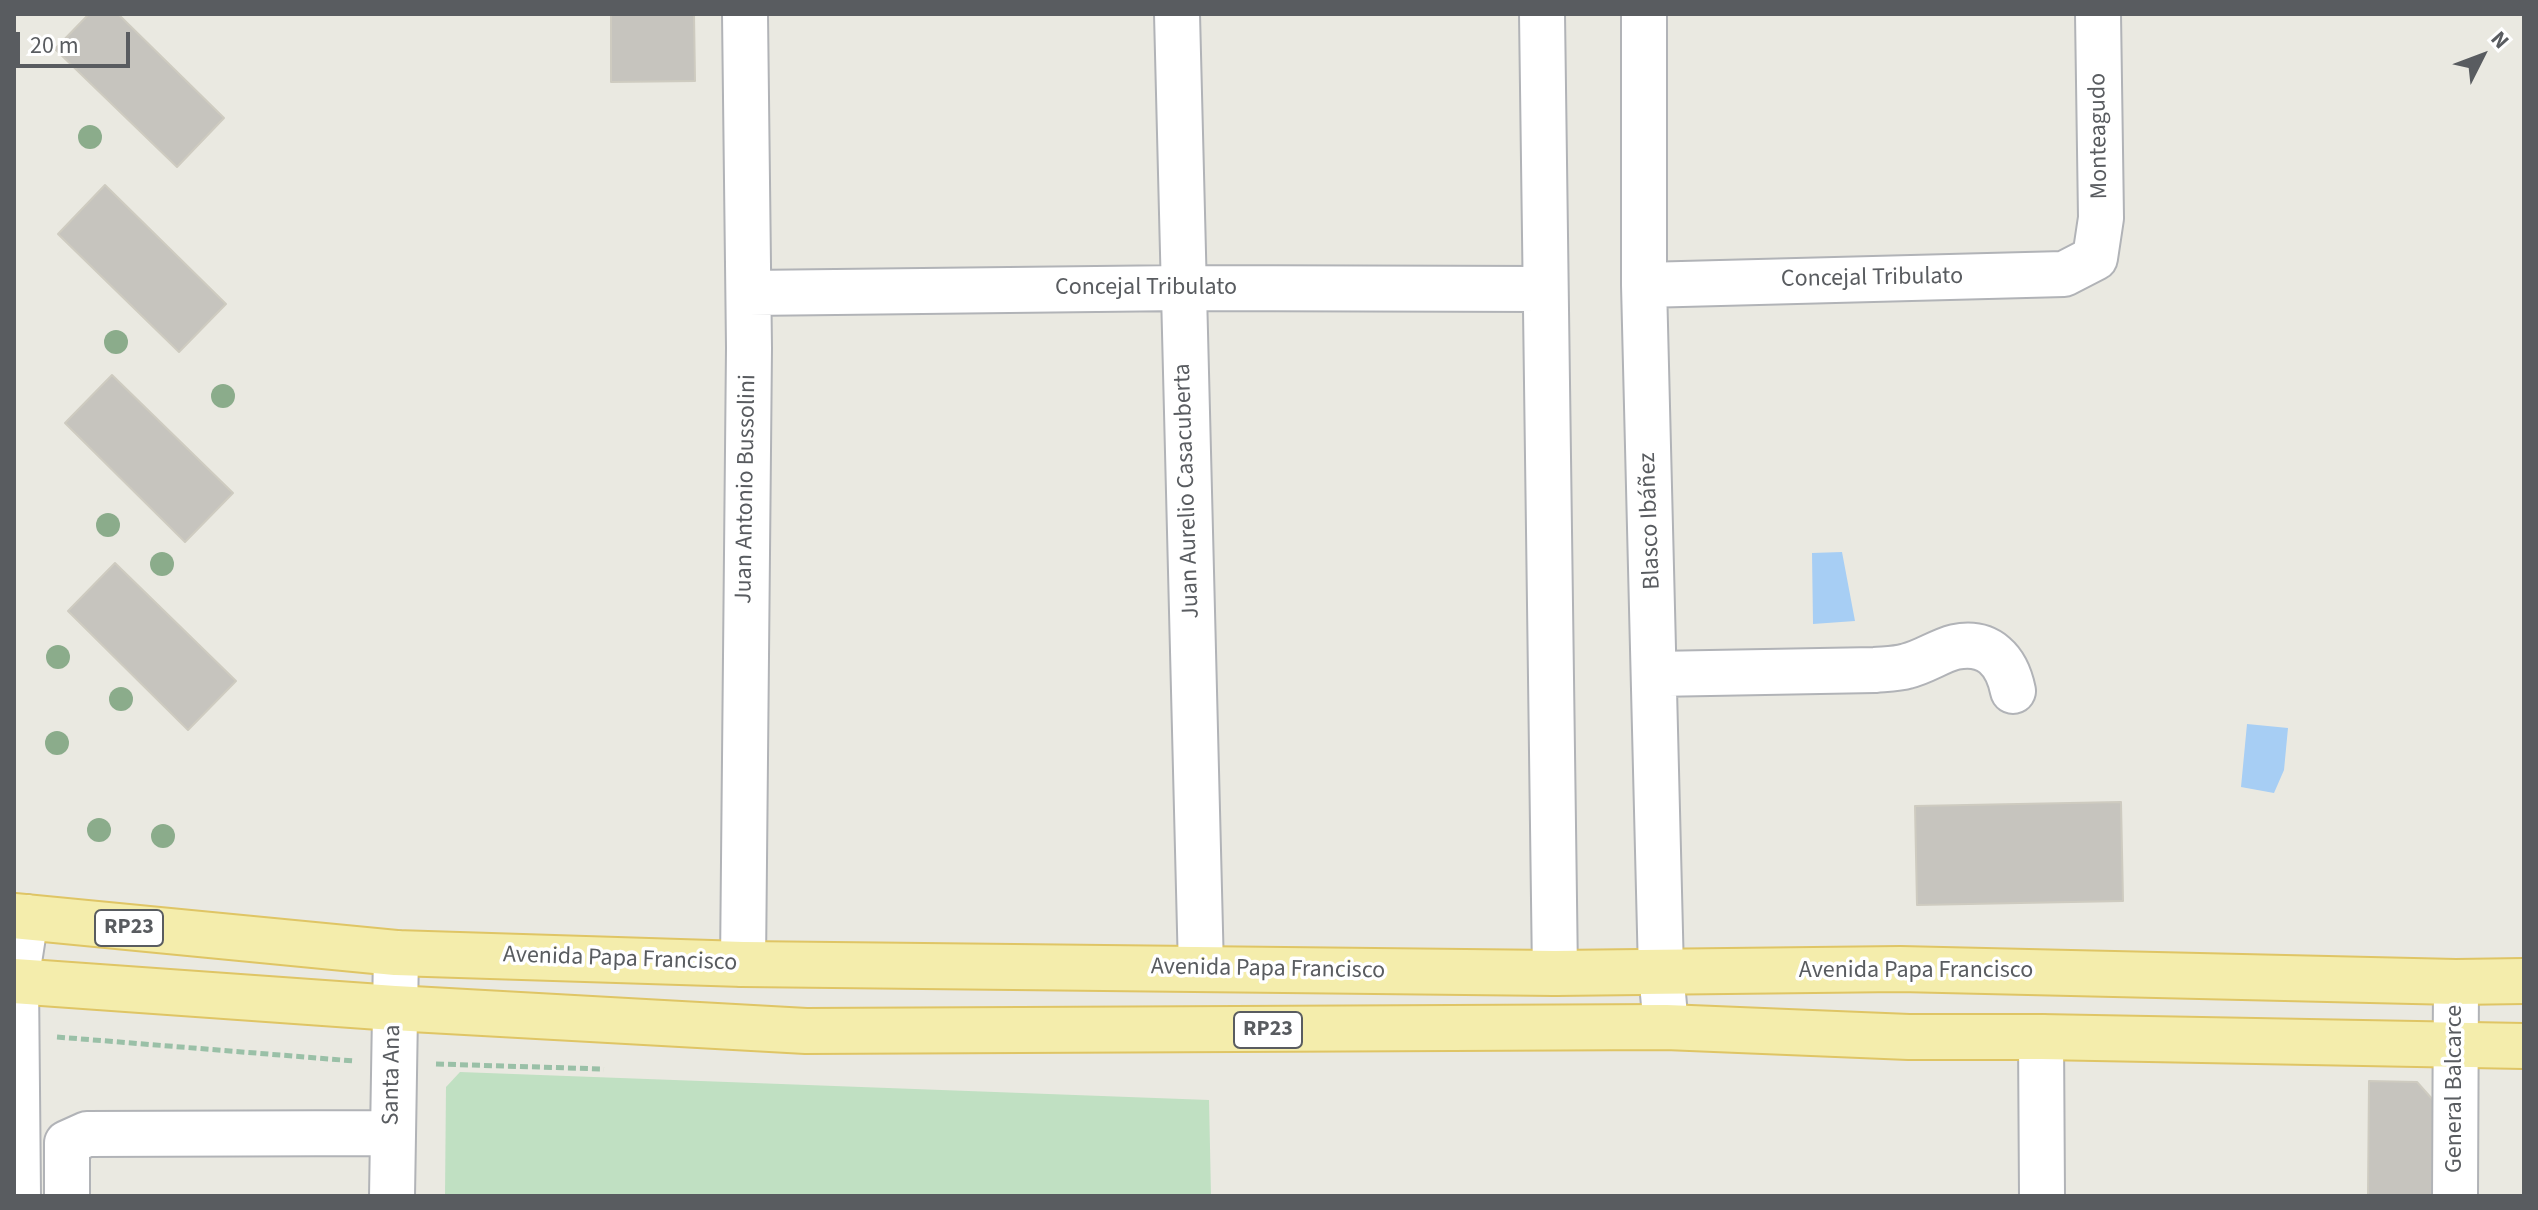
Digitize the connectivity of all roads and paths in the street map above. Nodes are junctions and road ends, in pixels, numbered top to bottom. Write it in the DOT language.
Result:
graph roads {
  1 [pos="745,14"];
  2 [pos="1177,14"];
  3 [pos="1542,14"];
  4 [pos="1644,14"];
  5 [pos="2098,14"];
  6 [pos="2095,258"];
  7 [pos="1644,285"];
  8 [pos="1183,288"];
  9 [pos="1544,289"];
  10 [pos="749,293"];
  11 [pos="1655,674"];
  12 [pos="2013,691"];
  13 [pos="20,917"];
  14 [pos="396,953"];
  15 [pos="743,964"];
  16 [pos="1201,969"];
  17 [pos="1661,972"];
  18 [pos="1555,973"];
  19 [pos="15,981"];
  20 [pos="2524,981"];
  21 [pos="2456,982"];
  22 [pos="394,1008"];
  23 [pos="1666,1027"];
  24 [pos="56,1037"];
  25 [pos="2041,1037"];
  26 [pos="2457,1044"];
  27 [pos="2524,1046"];
  28 [pos="393,1062"];
  29 [pos="604,1069"];
  30 [pos="392,1133"];
  31 [pos="18,1196"];
  32 [pos="67,1196"];
  33 [pos="392,1196"];
  34 [pos="2042,1196"];
  35 [pos="2455,1196"];
  1 -- 10 [label="street, Juan Antonio Bussolini"];
  2 -- 8 [label="street, Juan Aurelio Casacuberta"];
  3 -- 9 [label="street"];
  4 -- 7 [label="street, Blasco Ibáñez"];
  5 -- 6 [label="street, Monteagudo"];
  6 -- 7 [label="street, Concejal Tribulato"];
  7 -- 11 [label="street, Blasco Ibáñez"];
  8 -- 9 [label="street, Concejal Tribulato"];
  8 -- 10 [label="street, Concejal Tribulato"];
  8 -- 16 [label="street, Juan Aurelio Casacuberta"];
  9 -- 18 [label="street"];
  10 -- 15 [label="street, Juan Antonio Bussolini"];
  11 -- 12 [label="street"];
  11 -- 17 [label="street, Blasco Ibáñez"];
  13 -- 14 [label="main road, Avenida Papa Francisco / RP23"];
  13 -- 19 [label="street"];
  14 -- 15 [label="main road, Avenida Papa Francisco / RP23"];
  14 -- 22 [label="street, Santa Ana"];
  15 -- 16 [label="main road, Avenida Papa Francisco / RP23"];
  16 -- 18 [label="main road, Avenida Papa Francisco / RP23"];
  17 -- 18 [label="main road, Avenida Papa Francisco / RP23"];
  17 -- 21 [label="main road, Avenida Papa Francisco / RP23"];
  17 -- 23 [label="street, Blasco Ibáñez"];
  19 -- 22 [label="main road, RP23"];
  19 -- 31 [label="street"];
  20 -- 21 [label="main road, Avenida Papa Francisco / RP23"];
  21 -- 26 [label="street, General Balcarce"];
  22 -- 23 [label="main road, RP23"];
  22 -- 28 [label="street, Santa Ana"];
  23 -- 25 [label="main road, RP23"];
  24 -- 28 [label="path"];
  25 -- 26 [label="main road, RP23"];
  25 -- 34 [label="street"];
  26 -- 27 [label="main road, RP23"];
  26 -- 35 [label="street, General Balcarce"];
  28 -- 29 [label="path"];
  28 -- 30 [label="street, Santa Ana"];
  30 -- 32 [label="street"];
  30 -- 33 [label="street, Santa Ana"];
}
